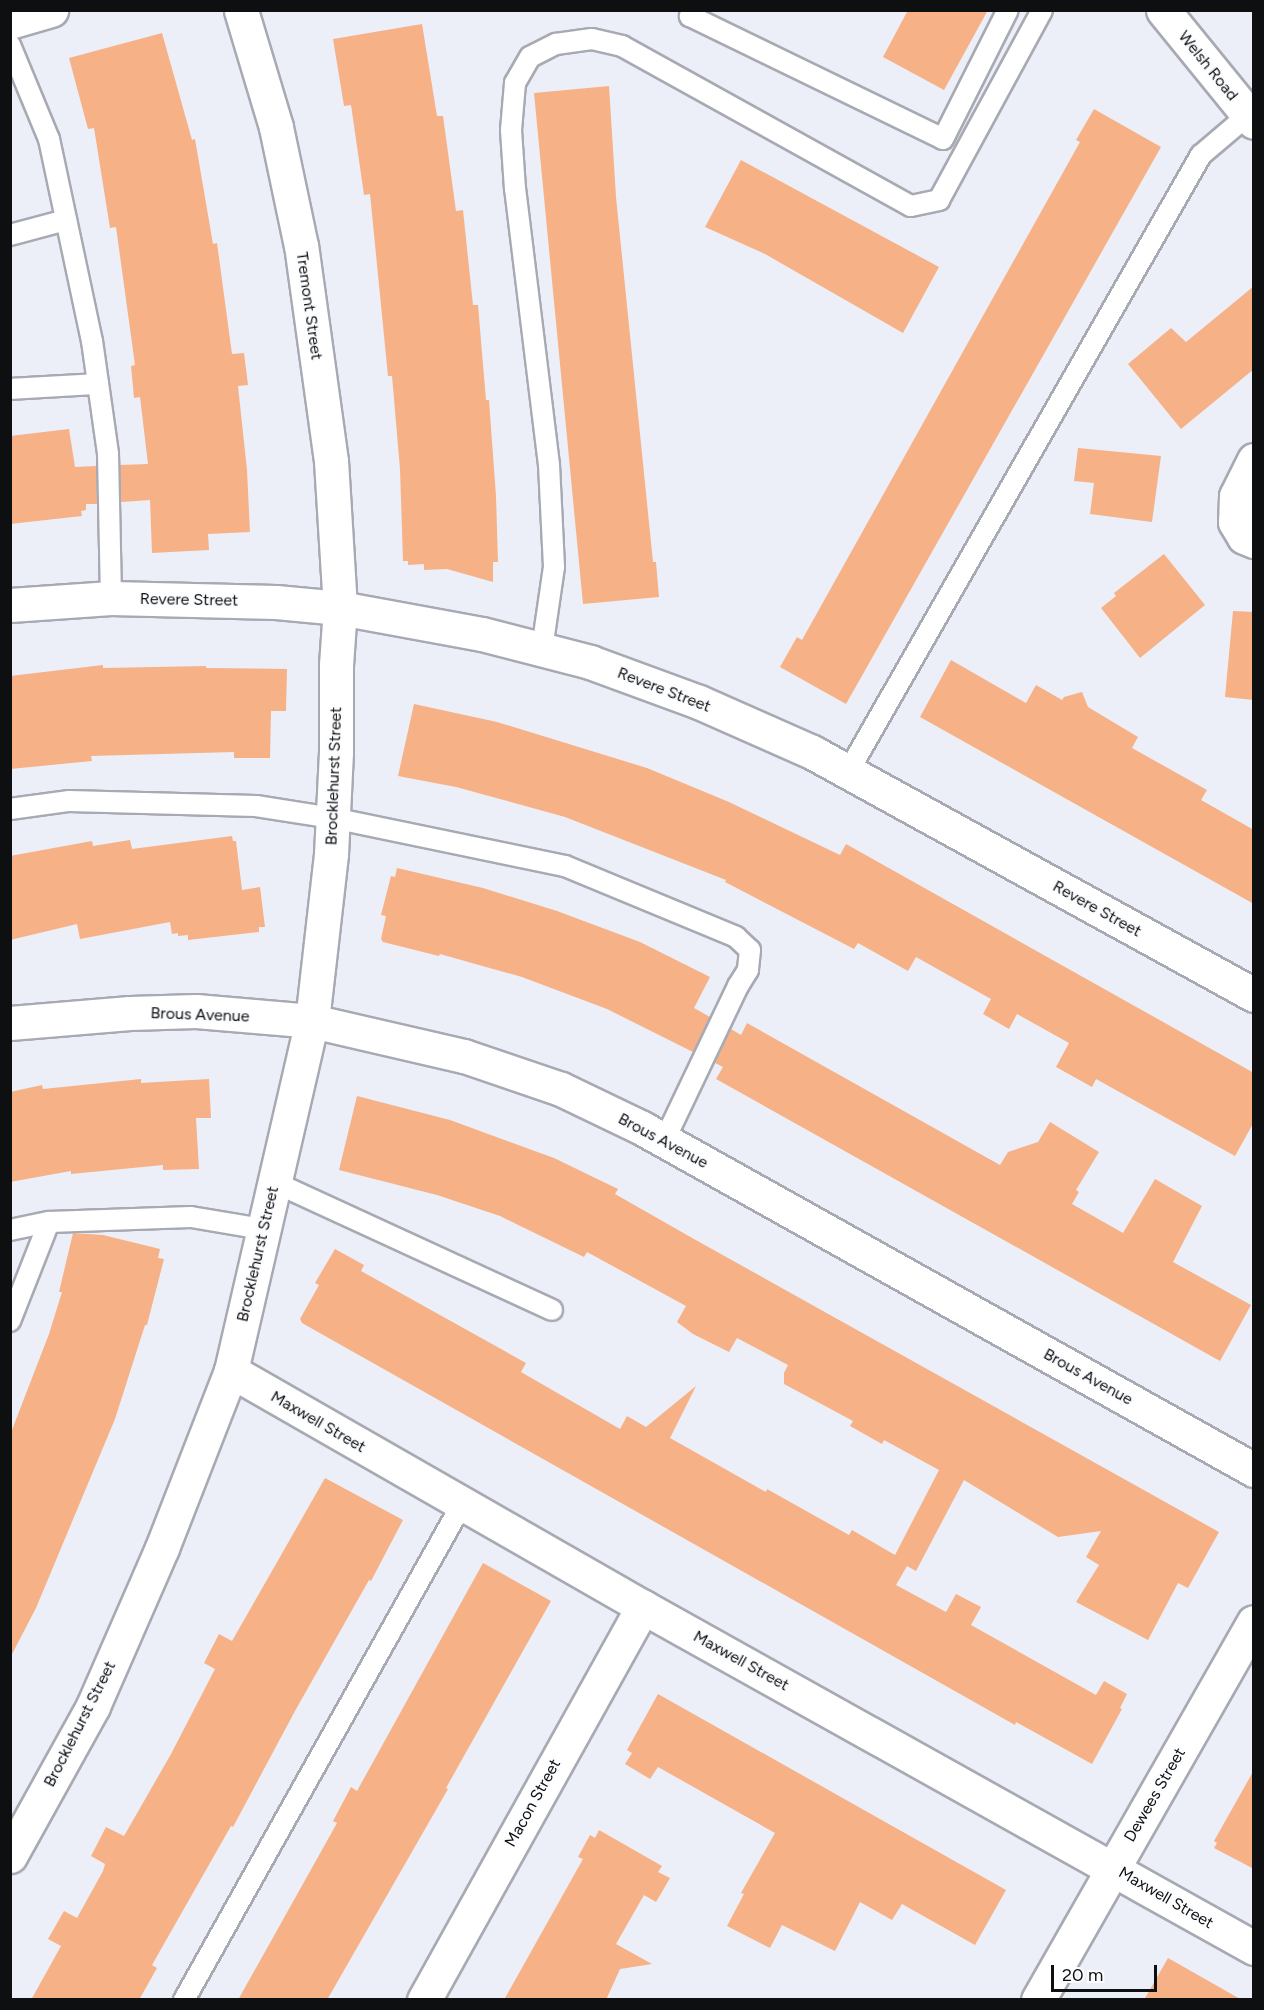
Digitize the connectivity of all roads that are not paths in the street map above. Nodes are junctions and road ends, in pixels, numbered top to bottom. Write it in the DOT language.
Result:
graph roads {
  1 [pos="51,10"];
  2 [pos="241,10"];
  3 [pos="693,10"];
  4 [pos="1008,10"];
  5 [pos="1042,10"];
  6 [pos="1163,10"];
  7 [pos="10,22"];
  8 [pos="10,45"];
  9 [pos="1251,118"];
  10 [pos="66,220"];
  11 [pos="10,235"];
  12 [pos="98,384"];
  13 [pos="10,389"];
  14 [pos="1254,460"];
  15 [pos="1254,541"];
  16 [pos="111,598"];
  17 [pos="10,605"];
  18 [pos="340,608"];
  19 [pos="542,650"];
  20 [pos="848,772"];
  21 [pos="10,809"];
  22 [pos="333,818"];
  23 [pos="1254,995"];
  24 [pos="312,1021"];
  25 [pos="10,1023"];
  26 [pos="664,1141"];
  27 [pos="274,1182"];
  28 [pos="50,1222"];
  29 [pos="263,1229"];
  30 [pos="10,1230"];
  31 [pos="552,1310"];
  32 [pos="10,1321"];
  33 [pos="231,1371"];
  34 [pos="1254,1470"];
  35 [pos="462,1504"];
  36 [pos="643,1607"];
  37 [pos="1254,1622"];
  38 [pos="10,1856"];
  39 [pos="1113,1868"];
  40 [pos="1254,1948"];
  41 [pos="184,2000"];
  42 [pos="424,2000"];
  43 [pos="1038,2000"];
  1 -- 7 [label="street"];
  2 -- 18 [label="street, Tremont Street"];
  3 -- 4 [label="lane"];
  5 -- 19 [label="lane"];
  6 -- 9 [label="street, Welsh Road"];
  8 -- 10 [label="lane"];
  9 -- 20 [label="lane"];
  10 -- 11 [label="lane"];
  10 -- 12 [label="lane"];
  12 -- 13 [label="lane"];
  12 -- 16 [label="lane"];
  14 -- 15 [label="street"];
  16 -- 17 [label="street, Revere Street"];
  16 -- 18 [label="street, Revere Street"];
  18 -- 19 [label="street, Revere Street"];
  18 -- 22 [label="street, Brocklehurst Street"];
  19 -- 20 [label="street, Revere Street"];
  20 -- 23 [label="street, Revere Street"];
  21 -- 22 [label="lane"];
  22 -- 24 [label="street, Brocklehurst Street"];
  22 -- 26 [label="lane"];
  24 -- 25 [label="street, Brous Avenue"];
  24 -- 26 [label="street, Brous Avenue"];
  24 -- 27 [label="street, Brocklehurst Street"];
  26 -- 34 [label="street, Brous Avenue"];
  27 -- 29 [label="street, Brocklehurst Street"];
  27 -- 31 [label="lane"];
  28 -- 29 [label="lane"];
  28 -- 30 [label="lane"];
  28 -- 32 [label="lane"];
  29 -- 33 [label="street, Brocklehurst Street"];
  33 -- 35 [label="street, Maxwell Street"];
  33 -- 38 [label="street, Brocklehurst Street"];
  35 -- 36 [label="street, Maxwell Street"];
  35 -- 41 [label="lane"];
  36 -- 39 [label="street, Maxwell Street"];
  36 -- 42 [label="street, Macon Street"];
  37 -- 39 [label="street, Dewees Street"];
  39 -- 40 [label="street, Maxwell Street"];
  39 -- 43 [label="street, Dewees Street"];
}
